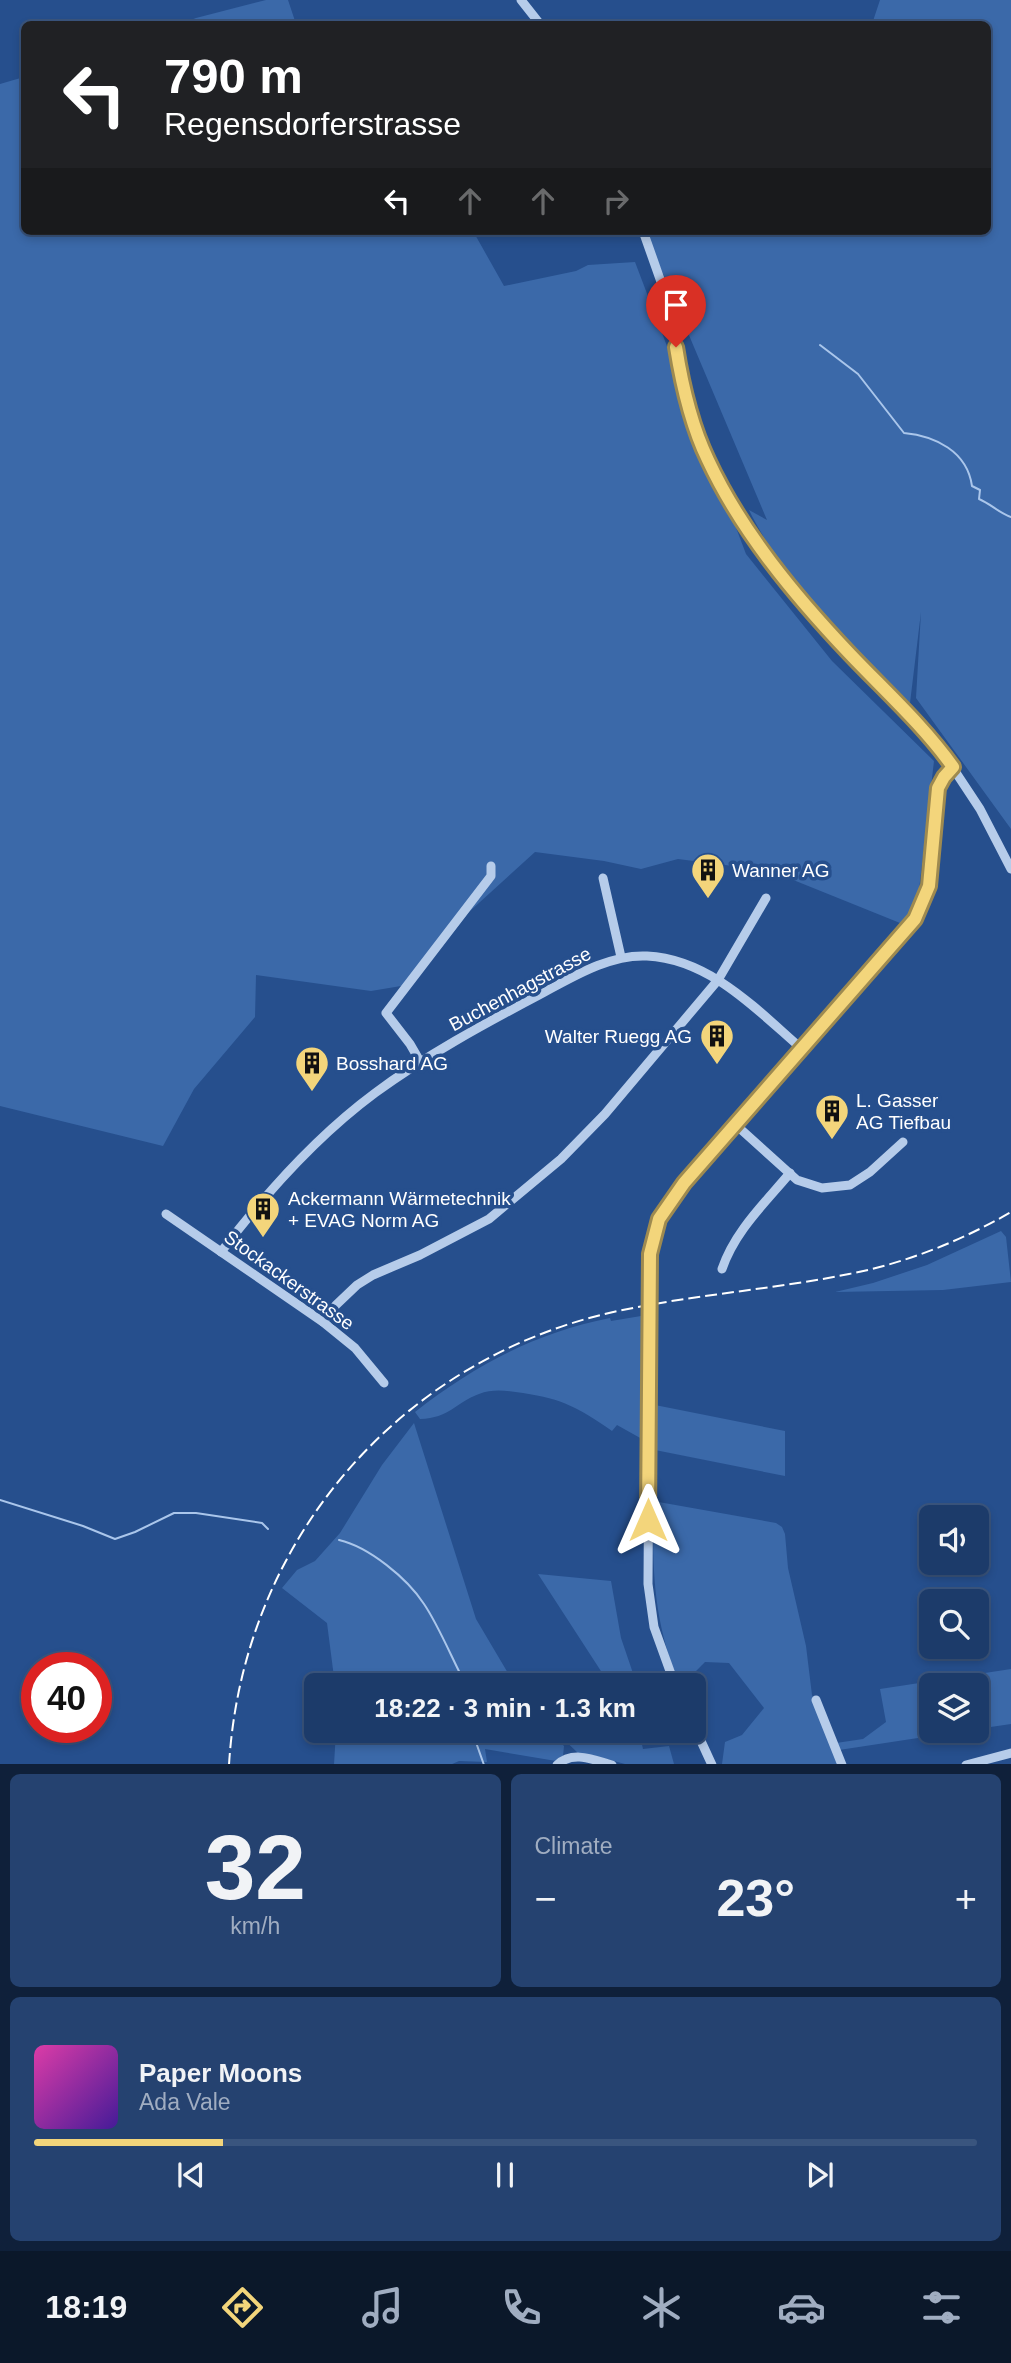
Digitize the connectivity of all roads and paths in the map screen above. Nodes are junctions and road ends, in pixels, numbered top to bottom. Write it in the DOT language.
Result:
graph roads {
  1 [pos="521,0"];
  2 [pos="538,21"];
  3 [pos="644,235"];
  4 [pos="953,767"];
  5 [pos="491,866"];
  6 [pos="1011,869"];
  7 [pos="603,878"];
  8 [pos="766,898"];
  9 [pos="621,957"];
  10 [pos="718,980"];
  11 [pos="802,1049"];
  12 [pos="421,1063"];
  13 [pos="736,1125"];
  14 [pos="903,1142"];
  15 [pos="790,1174"];
  16 [pos="166,1214"];
  17 [pos="221,1252"];
  18 [pos="722,1269"];
  19 [pos="323,1322"];
  20 [pos="384,1383"];
  21 [pos="671,1673"];
  22 [pos="816,1700"];
  23 [pos="702,1743"];
  24 [pos="1011,1753"];
  25 [pos="559,1764"];
  26 [pos="609,1764"];
  27 [pos="712,1764"];
  28 [pos="842,1764"];
  29 [pos="969,1764"];
  1 -- 2 [label="street"];
  3 -- 4 [label="street"];
  4 -- 6 [label="street"];
  4 -- 11 [label="street"];
  5 -- 12 [label="street"];
  7 -- 9 [label="street"];
  8 -- 10 [label="street"];
  9 -- 10 [label="street, Buchenhagstrasse"];
  9 -- 12 [label="street, Buchenhagstrasse"];
  10 -- 11 [label="street, Buchenhagstrasse"];
  10 -- 19 [label="street"];
  11 -- 13 [label="street"];
  12 -- 17 [label="street, Buchenhagstrasse"];
  13 -- 15 [label="street"];
  13 -- 21 [label="street"];
  14 -- 15 [label="street"];
  15 -- 18 [label="street"];
  16 -- 17 [label="street, Stockackerstrasse"];
  17 -- 19 [label="street, Stockackerstrasse"];
  19 -- 20 [label="street, Stockackerstrasse"];
  22 -- 28 [label="street"];
  23 -- 27 [label="street"];
  24 -- 29 [label="street"];
  25 -- 26 [label="street"];
}
